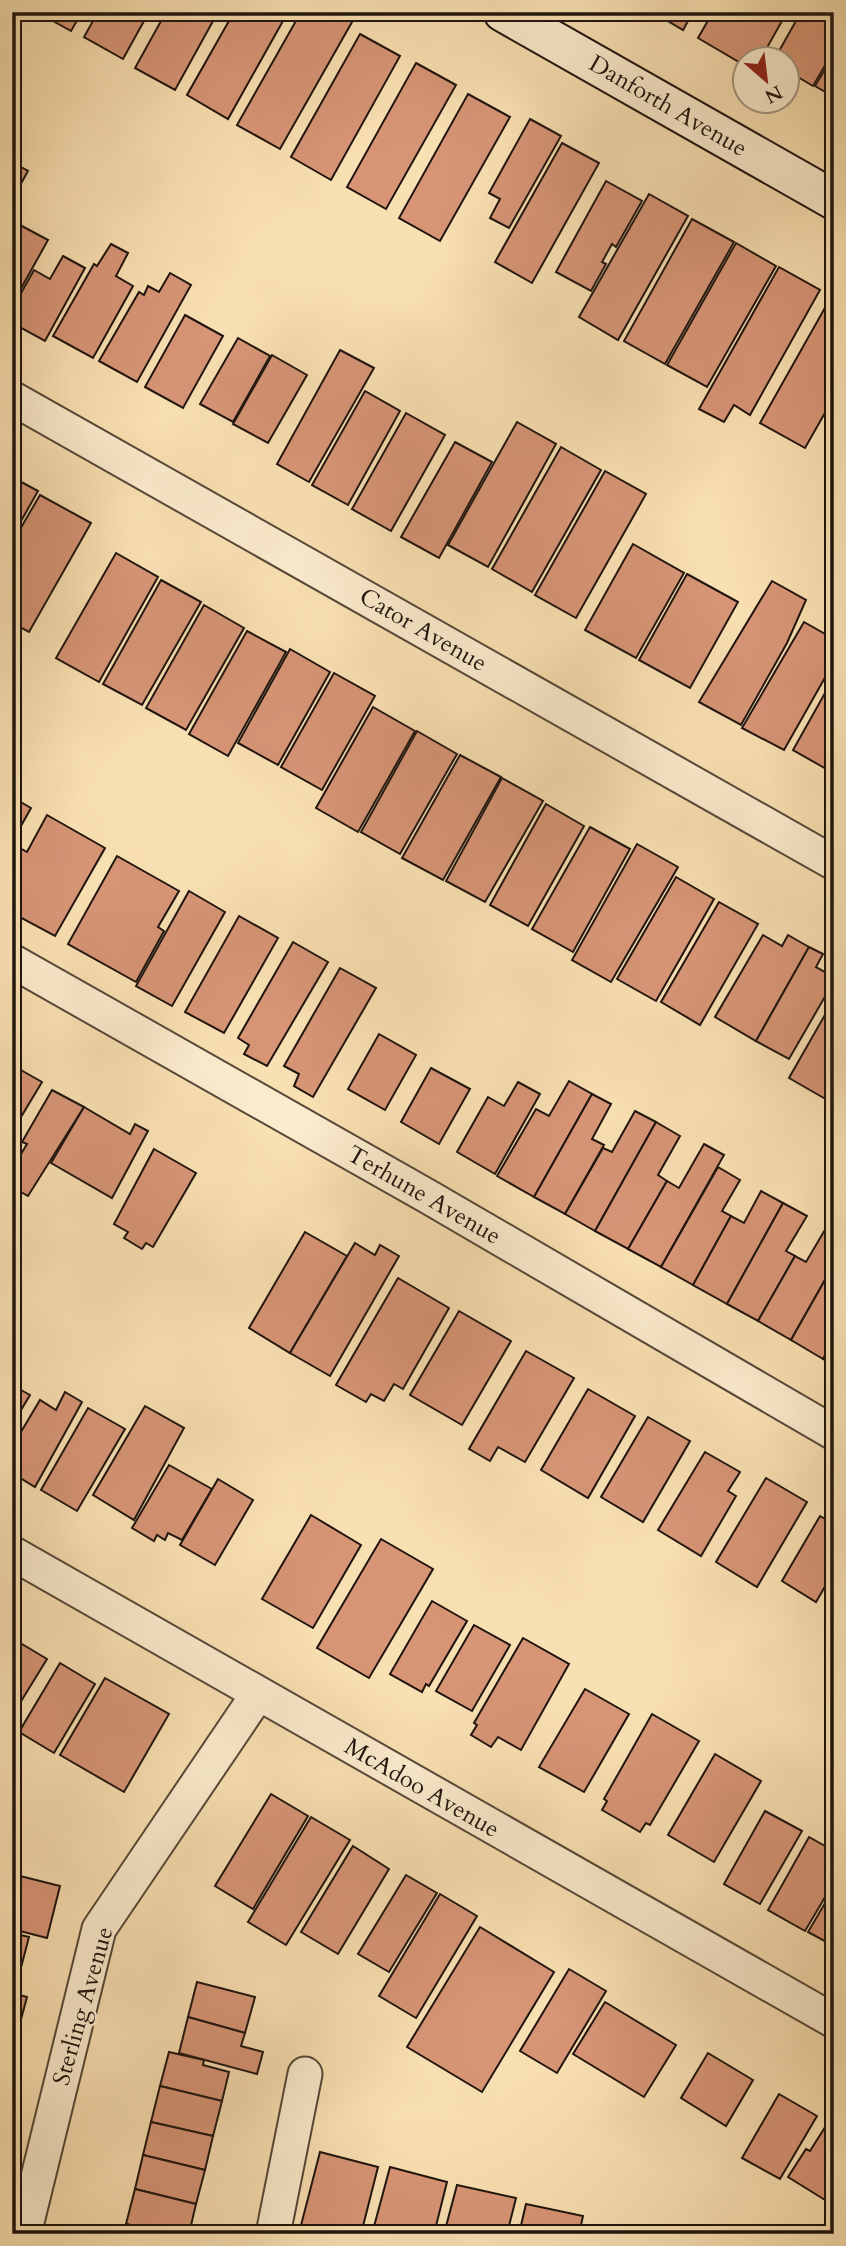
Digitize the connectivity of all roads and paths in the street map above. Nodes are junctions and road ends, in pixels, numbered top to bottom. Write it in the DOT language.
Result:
graph roads {
  1 [pos="503,12"];
  2 [pos="834,200"];
  3 [pos="12,398"];
  4 [pos="834,863"];
  5 [pos="12,961"];
  6 [pos="834,1433"];
  7 [pos="12,1553"];
  8 [pos="258,1694"];
  9 [pos="834,2021"];
  10 [pos="305,2074"];
  11 [pos="24,2234"];
  12 [pos="273,2234"];
  1 -- 2 [label="main road, Danforth Avenue"];
  3 -- 4 [label="street, Cator Avenue"];
  5 -- 6 [label="street, Terhune Avenue"];
  7 -- 8 [label="street, McAdoo Avenue"];
  8 -- 9 [label="street, McAdoo Avenue"];
  8 -- 11 [label="street, Sterling Avenue"];
  10 -- 12 [label="street"];
}
